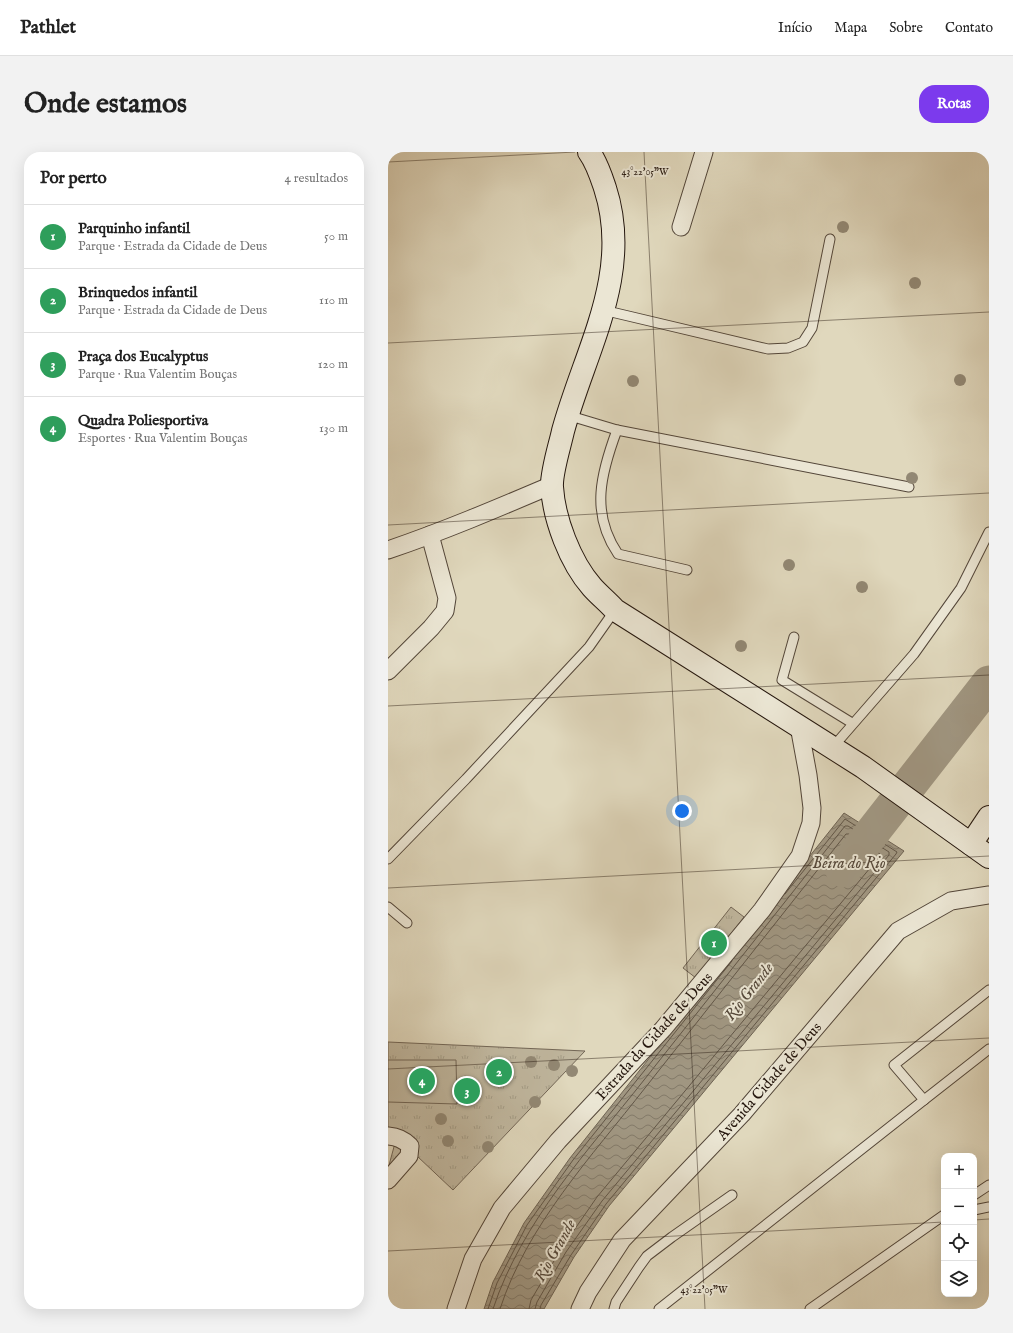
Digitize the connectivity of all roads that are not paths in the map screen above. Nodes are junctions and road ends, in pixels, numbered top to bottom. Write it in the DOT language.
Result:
graph roads {
  1 [pos="590,152"];
  2 [pos="704,152"];
  3 [pos="681,228"];
  4 [pos="830,239"];
  5 [pos="603,310"];
  6 [pos="567,415"];
  7 [pos="617,430"];
  8 [pos="552,485"];
  9 [pos="908,487"];
  10 [pos="989,532"];
  11 [pos="430,535"];
  12 [pos="388,550"];
  13 [pos="686,570"];
  14 [pos="615,610"];
  15 [pos="794,637"];
  16 [pos="388,671"];
  17 [pos="852,723"];
  18 [pos="799,726"];
  19 [pos="839,739"];
  20 [pos="989,817"];
  21 [pos="966,840"];
  22 [pos="989,857"];
  23 [pos="388,859"];
  24 [pos="989,895"];
  25 [pos="388,907"];
  26 [pos="407,923"];
  27 [pos="989,990"];
  28 [pos="989,1049"];
  29 [pos="924,1100"];
  30 [pos="388,1136"];
  31 [pos="388,1180"];
  32 [pos="989,1185"];
  33 [pos="977,1193"];
  34 [pos="732,1195"];
  35 [pos="989,1207"];
  36 [pos="977,1209"];
  37 [pos="941,1217"];
  38 [pos="456,1309"];
  39 [pos="580,1309"];
  40 [pos="614,1309"];
  41 [pos="659,1309"];
  42 [pos="810,1309"];
  1 -- 5 [label="main road"];
  2 -- 3 [label="street"];
  4 -- 5 [label="lane"];
  5 -- 6 [label="main road"];
  6 -- 7 [label="lane"];
  6 -- 8 [label="main road"];
  7 -- 9 [label="lane"];
  7 -- 13 [label="lane"];
  8 -- 11 [label="street"];
  8 -- 14 [label="main road"];
  10 -- 17 [label="lane"];
  11 -- 12 [label="street"];
  11 -- 16 [label="street"];
  14 -- 18 [label="main road"];
  14 -- 23 [label="lane"];
  15 -- 17 [label="lane"];
  17 -- 19 [label="lane"];
  18 -- 19 [label="main road"];
  18 -- 38 [label="street, Estrada da Cidade de Deus"];
  19 -- 21 [label="main road"];
  20 -- 21 [label="main road"];
  21 -- 22 [label="main road"];
  24 -- 39 [label="street, Avenida Cidade de Deus"];
  25 -- 26 [label="lane"];
  27 -- 29 [label="lane"];
  28 -- 29 [label="lane"];
  29 -- 41 [label="lane"];
  30 -- 31 [label="street"];
  32 -- 33 [label="lane"];
  34 -- 40 [label="lane"];
  35 -- 36 [label="lane"];
  37 -- 42 [label="lane"];
}
